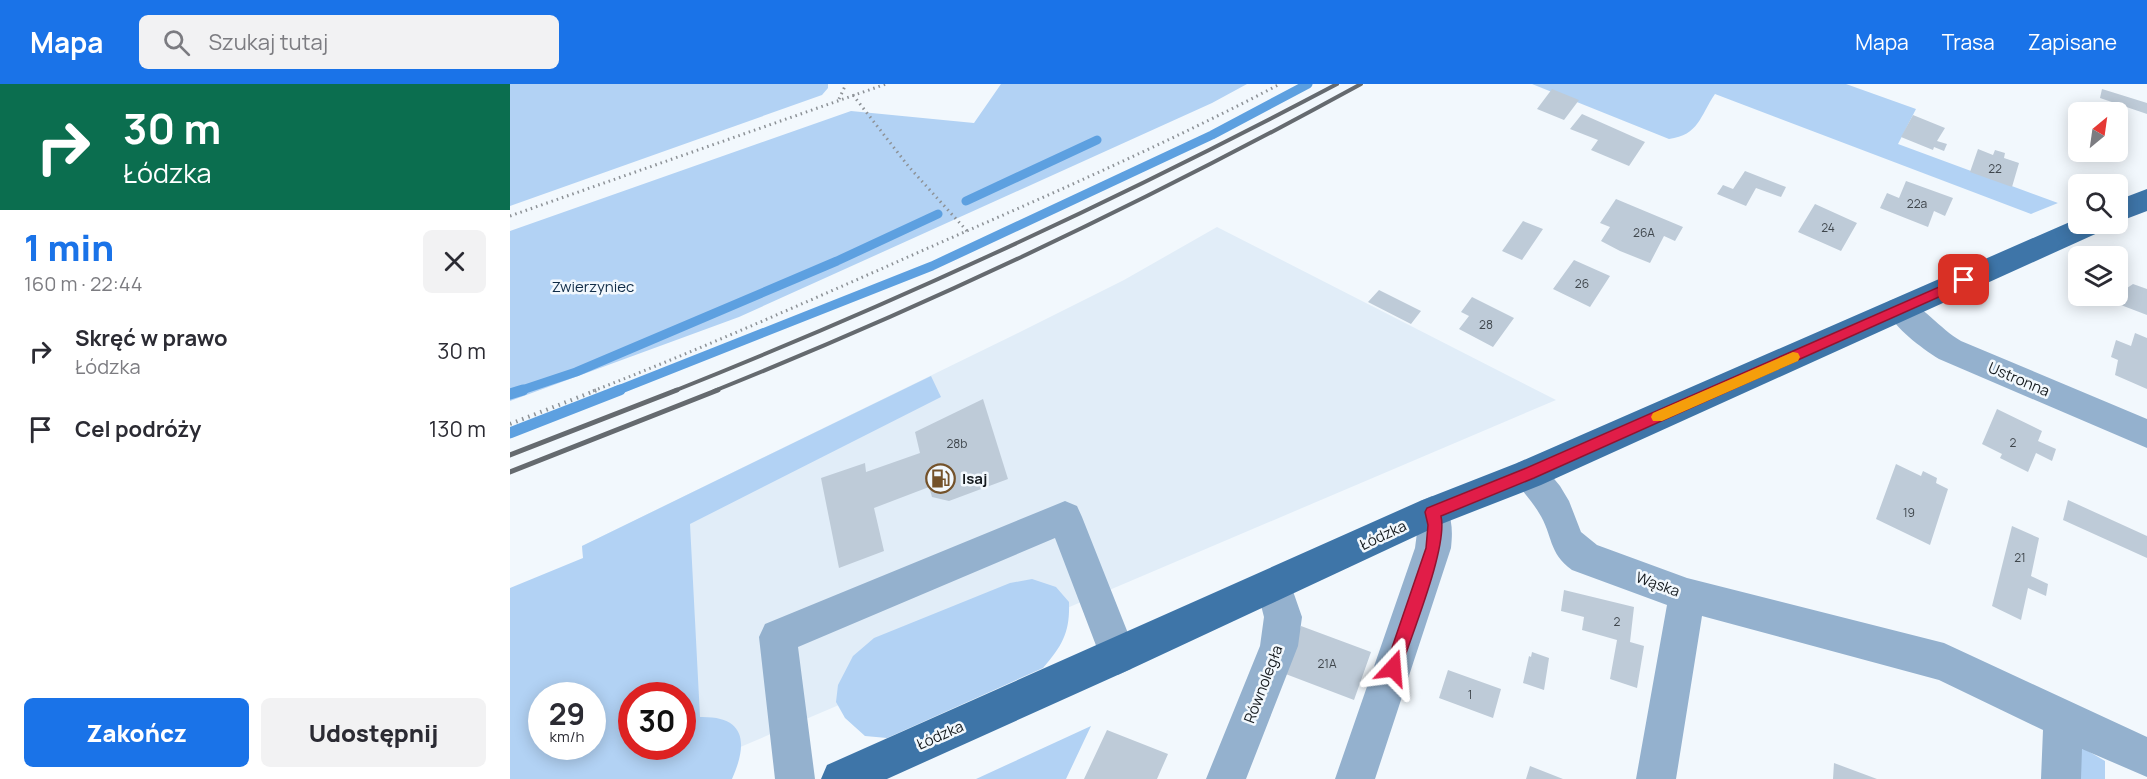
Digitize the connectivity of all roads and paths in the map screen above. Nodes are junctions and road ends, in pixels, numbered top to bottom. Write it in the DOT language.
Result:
graph roads {
  1 [pos="846,84"];
  2 [pos="886,84"];
  3 [pos="1280,84"];
  4 [pos="853,95"];
  5 [pos="838,100"];
  6 [pos="2147,199"];
  7 [pos="2128,208"];
  8 [pos="510,216"];
  9 [pos="967,231"];
  10 [pos="2069,234"];
  11 [pos="1900,309"];
  12 [pos="510,424"];
  13 [pos="2147,434"];
  14 [pos="1529,474"];
  15 [pos="1432,512"];
  16 [pos="1274,586"];
  17 [pos="1687,595"];
  18 [pos="1118,656"];
  19 [pos="2063,718"];
  20 [pos="2147,757"];
  21 [pos="795,779"];
  22 [pos="841,779"];
  23 [pos="1226,779"];
  24 [pos="1355,779"];
  25 [pos="1656,779"];
  26 [pos="2061,779"];
  1 -- 5 [label="path"];
  2 -- 4 [label="path"];
  3 -- 9 [label="path"];
  4 -- 5 [label="path"];
  4 -- 9 [label="path"];
  5 -- 8 [label="path"];
  6 -- 7 [label="main road"];
  9 -- 12 [label="path"];
  10 -- 11 [label="main road, Łódzka"];
  11 -- 13 [label="street, Ustronna"];
  11 -- 14 [label="main road, Łódzka"];
  14 -- 15 [label="main road, Łódzka"];
  14 -- 17 [label="street, Wąska"];
  15 -- 16 [label="main road, Łódzka"];
  15 -- 24 [label="street"];
  16 -- 18 [label="main road, Łódzka"];
  16 -- 23 [label="street, Równoległa"];
  17 -- 19 [label="street"];
  17 -- 25 [label="street, Wąska"];
  18 -- 21 [label="street"];
  18 -- 22 [label="main road, Łódzka"];
  19 -- 20 [label="street"];
  19 -- 26 [label="street"];
}
